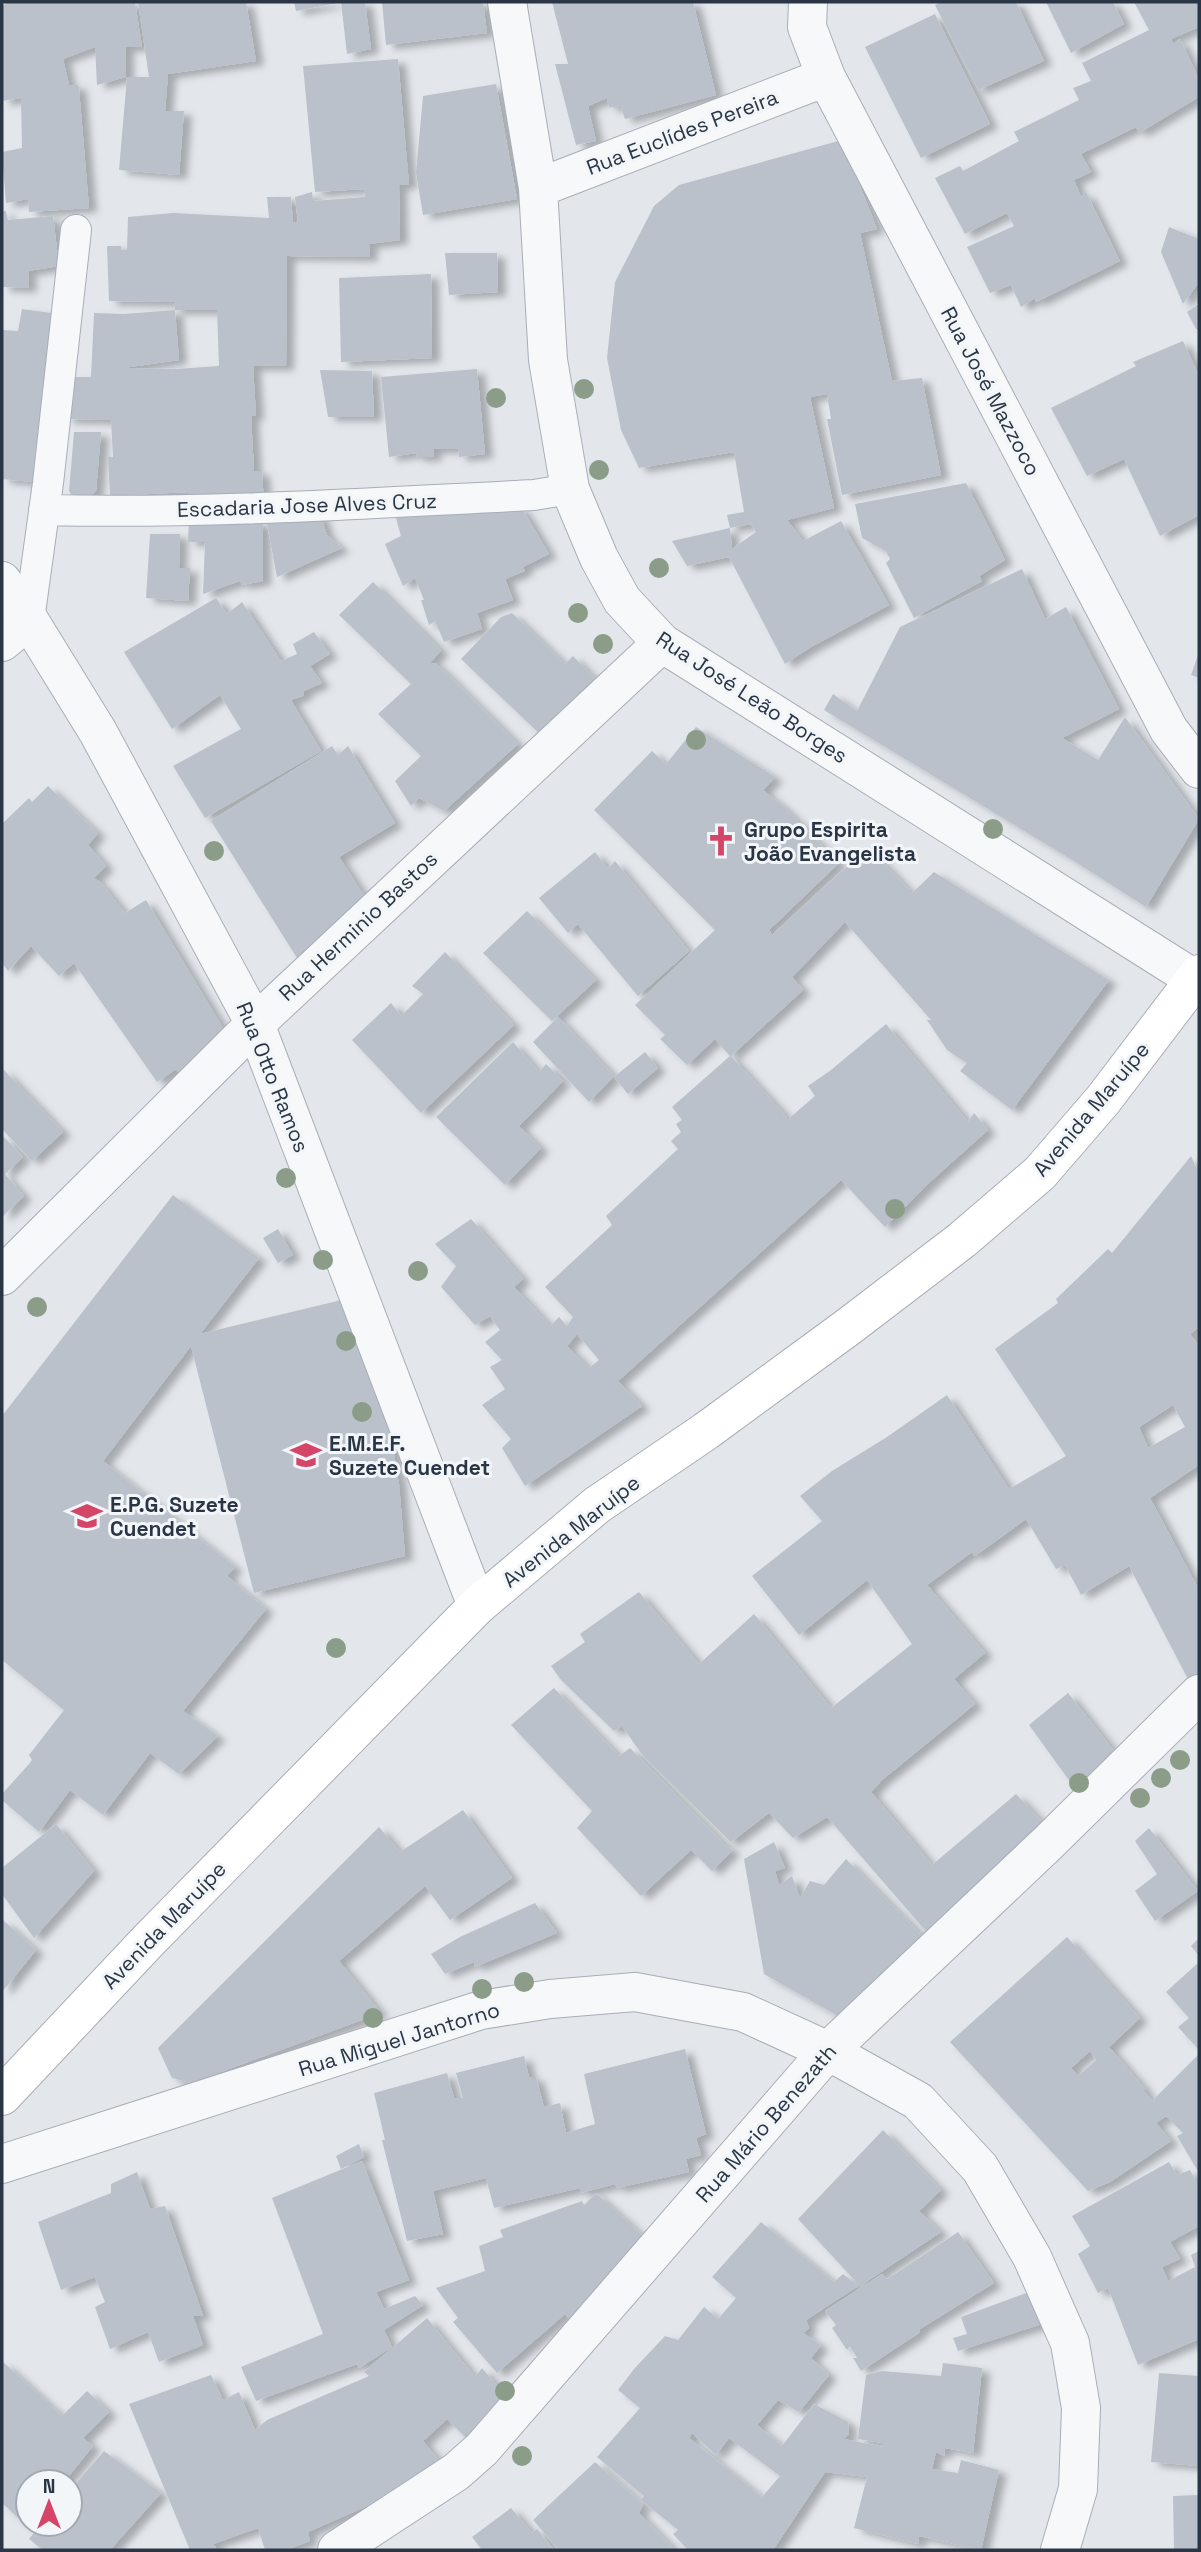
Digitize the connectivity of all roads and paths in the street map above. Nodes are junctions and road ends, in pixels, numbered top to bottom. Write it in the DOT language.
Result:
graph roads {
  1 [pos="507,2"];
  2 [pos="808,2"];
  3 [pos="826,77"];
  4 [pos="538,188"];
  5 [pos="76,230"];
  6 [pos="570,489"];
  7 [pos="44,510"];
  8 [pos="2,581"];
  9 [pos="16,631"];
  10 [pos="662,643"];
  11 [pos="1199,769"];
  12 [pos="1198,977"];
  13 [pos="255,1024"];
  14 [pos="2,1276"];
  15 [pos="477,1606"];
  16 [pos="1199,1694"];
  17 [pos="828,2051"];
  18 [pos="2,2096"];
  19 [pos="2,2164"];
  20 [pos="337,2550"];
  21 [pos="1060,2550"];
  1 -- 4 [label="street, Rua José Leão Borges"];
  2 -- 3 [label="street, Rua José Mazzoco"];
  3 -- 4 [label="street, Rua Euclídes Pereira"];
  3 -- 11 [label="street, Rua José Mazzoco"];
  4 -- 6 [label="street, Rua José Leão Borges"];
  5 -- 7 [label="lane"];
  6 -- 7 [label="lane, Escadaria Jose Alves Cruz"];
  6 -- 10 [label="street, Rua José Leão Borges"];
  7 -- 9 [label="lane"];
  8 -- 9 [label="street, Rua Otto Ramos"];
  9 -- 13 [label="street, Rua Otto Ramos"];
  10 -- 12 [label="street, Rua José Leão Borges"];
  10 -- 13 [label="street, Rua Herminio Bastos"];
  12 -- 15 [label="main road, Avenida Maruípe"];
  13 -- 14 [label="street, Rua Herminio Bastos"];
  13 -- 15 [label="street, Rua Otto Ramos"];
  15 -- 18 [label="main road, Avenida Maruípe"];
  16 -- 17 [label="street, Rua Mário Benezath"];
  17 -- 19 [label="street, Rua Miguel Jantorno"];
  17 -- 20 [label="street, Rua Mário Benezath"];
  17 -- 21 [label="street, Rua Miguel Jantorno"];
}
